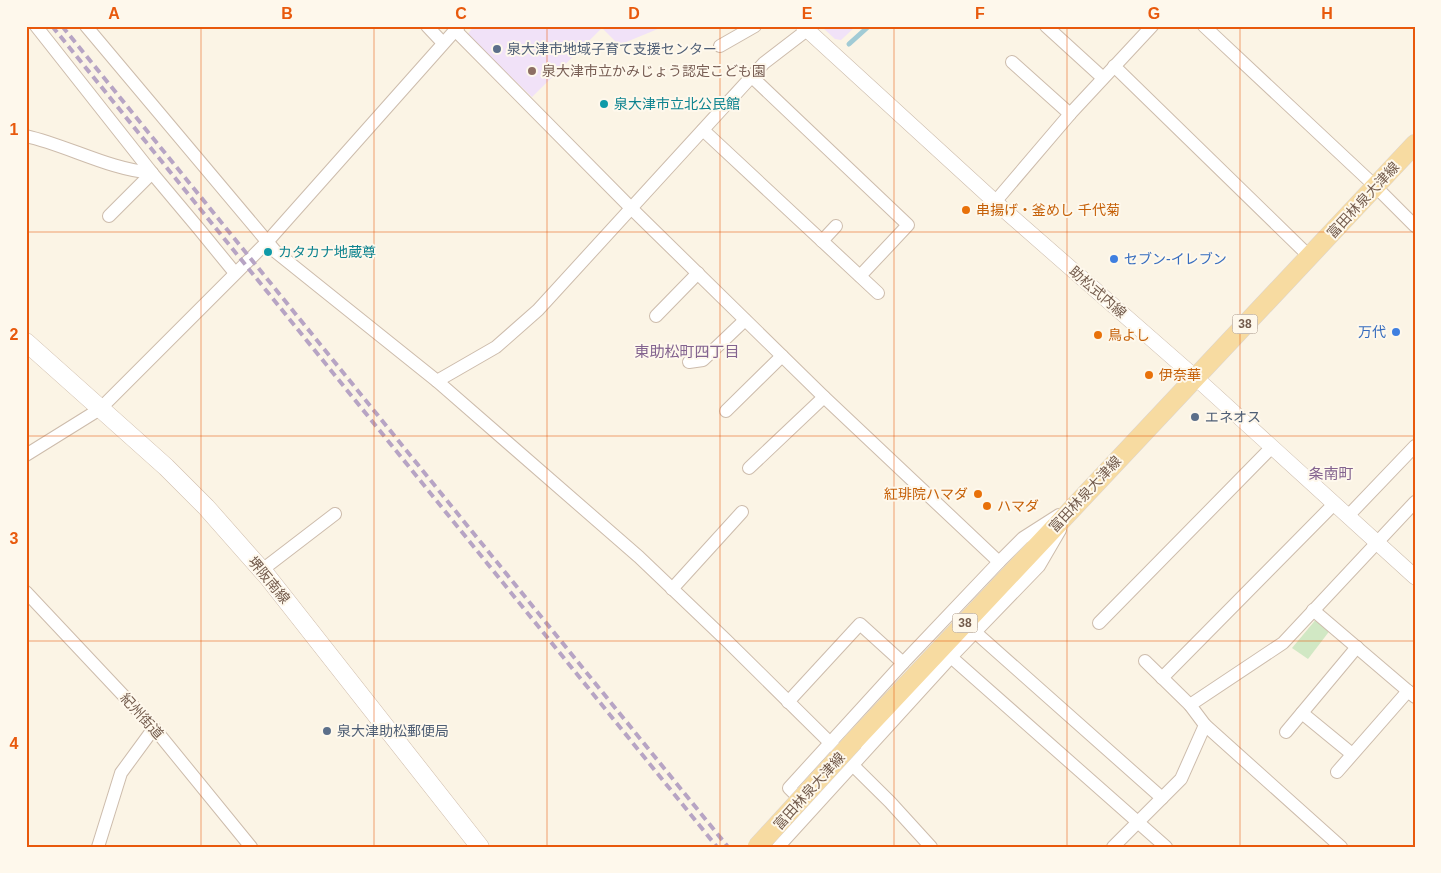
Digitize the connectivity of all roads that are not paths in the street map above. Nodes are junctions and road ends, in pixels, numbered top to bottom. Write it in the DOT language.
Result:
graph roads {
  1 [pos="36,26"];
  2 [pos="86,26"];
  3 [pos="427,26"];
  4 [pos="755,26"];
  5 [pos="1046,26"];
  6 [pos="1152,26"];
  7 [pos="1204,26"];
  8 [pos="457,28"];
  9 [pos="805,28"];
  10 [pos="443,43"];
  11 [pos="720,46"];
  12 [pos="1012,62"];
  13 [pos="1114,66"];
  14 [pos="751,76"];
  15 [pos="1104,78"];
  16 [pos="1070,114"];
  17 [pos="703,130"];
  18 [pos="26,136"];
  19 [pos="1415,144"];
  20 [pos="152,173"];
  21 [pos="1375,186"];
  22 [pos="995,202"];
  23 [pos="632,209"];
  24 [pos="109,216"];
  25 [pos="836,226"];
  26 [pos="1415,226"];
  27 [pos="822,241"];
  28 [pos="267,242"];
  29 [pos="1309,256"];
  30 [pos="235,273"];
  31 [pos="698,274"];
  32 [pos="860,276"];
  33 [pos="878,293"];
  34 [pos="656,316"];
  35 [pos="745,320"];
  36 [pos="26,342"];
  37 [pos="782,356"];
  38 [pos="689,362"];
  39 [pos="1196,378"];
  40 [pos="437,381"];
  41 [pos="824,397"];
  42 [pos="100,408"];
  43 [pos="726,411"];
  44 [pos="1415,446"];
  45 [pos="1272,447"];
  46 [pos="26,455"];
  47 [pos="749,468"];
  48 [pos="1415,502"];
  49 [pos="1076,504"];
  50 [pos="1334,504"];
  51 [pos="742,512"];
  52 [pos="335,514"];
  53 [pos="1348,516"];
  54 [pos="1376,543"];
  55 [pos="998,562"];
  56 [pos="262,570"];
  57 [pos="1415,577"];
  58 [pos="672,588"];
  59 [pos="26,592"];
  60 [pos="1313,610"];
  61 [pos="1099,623"];
  62 [pos="975,632"];
  63 [pos="1357,647"];
  64 [pos="951,657"];
  65 [pos="1146,662"];
  66 [pos="903,663"];
  67 [pos="1162,678"];
  68 [pos="1411,694"];
  69 [pos="788,702"];
  70 [pos="1190,706"];
  71 [pos="1302,713"];
  72 [pos="1205,725"];
  73 [pos="154,728"];
  74 [pos="1286,732"];
  75 [pos="830,744"];
  76 [pos="1352,754"];
  77 [pos="852,766"];
  78 [pos="1337,772"];
  79 [pos="1162,798"];
  80 [pos="811,810"];
  81 [pos="1138,822"];
  82 [pos="98,847"];
  83 [pos="250,847"];
  84 [pos="480,847"];
  85 [pos="757,847"];
  86 [pos="778,847"];
  87 [pos="931,847"];
  88 [pos="1114,847"];
  89 [pos="1166,847"];
  90 [pos="1341,847"];
  1 -- 20 [label="street"];
  2 -- 28 [label="street"];
  3 -- 10 [label="street"];
  4 -- 11 [label="street"];
  5 -- 15 [label="street"];
  6 -- 13 [label="street"];
  7 -- 21 [label="street"];
  8 -- 10 [label="street"];
  8 -- 23 [label="street"];
  9 -- 14 [label="street"];
  9 -- 22 [label="street, 助松式内線"];
  10 -- 28 [label="street"];
  12 -- 16 [label="street"];
  13 -- 15 [label="street"];
  13 -- 29 [label="street"];
  14 -- 17 [label="street"];
  14 -- 32 [label="street"];
  15 -- 16 [label="street"];
  16 -- 22 [label="street"];
  17 -- 23 [label="street"];
  17 -- 27 [label="street"];
  18 -- 20 [label="street"];
  19 -- 21 [label="main road, 富田林泉大津線 / 38"];
  20 -- 24 [label="street"];
  20 -- 30 [label="street"];
  21 -- 26 [label="street"];
  21 -- 29 [label="main road, 富田林泉大津線 / 38"];
  22 -- 39 [label="street, 助松式内線"];
  23 -- 31 [label="street"];
  23 -- 40 [label="street"];
  25 -- 27 [label="street"];
  27 -- 32 [label="street"];
  28 -- 30 [label="street"];
  28 -- 40 [label="street"];
  29 -- 39 [label="main road, 富田林泉大津線 / 38"];
  30 -- 42 [label="street"];
  31 -- 34 [label="street"];
  31 -- 35 [label="street"];
  32 -- 33 [label="street"];
  35 -- 37 [label="street"];
  35 -- 38 [label="street"];
  36 -- 42 [label="main road, 堺阪南線"];
  37 -- 41 [label="street"];
  37 -- 43 [label="street"];
  39 -- 45 [label="street, 助松式内線"];
  39 -- 49 [label="main road, 富田林泉大津線 / 38"];
  40 -- 58 [label="street"];
  41 -- 47 [label="street"];
  41 -- 55 [label="street"];
  42 -- 46 [label="street"];
  42 -- 56 [label="main road, 堺阪南線"];
  44 -- 53 [label="street"];
  45 -- 50 [label="street, 助松式内線"];
  45 -- 61 [label="street"];
  48 -- 54 [label="street"];
  49 -- 55 [label="street"];
  49 -- 62 [label="street"];
  49 -- 85 [label="main road, 富田林泉大津線 / 38, bridge"];
  50 -- 53 [label="street, 助松式内線"];
  50 -- 67 [label="street"];
  51 -- 58 [label="street"];
  52 -- 56 [label="street"];
  53 -- 54 [label="street, 助松式内線"];
  54 -- 57 [label="street, 助松式内線"];
  54 -- 60 [label="street"];
  55 -- 66 [label="street"];
  56 -- 84 [label="main road, 堺阪南線"];
  58 -- 69 [label="street"];
  59 -- 73 [label="street, 紀州街道"];
  60 -- 63 [label="street"];
  60 -- 70 [label="street"];
  62 -- 64 [label="street"];
  62 -- 79 [label="street"];
  63 -- 68 [label="street"];
  63 -- 71 [label="street"];
  64 -- 77 [label="street"];
  64 -- 81 [label="street"];
  65 -- 67 [label="street"];
  66 -- 69 [label="street"];
  66 -- 75 [label="street"];
  67 -- 70 [label="street"];
  68 -- 76 [label="street"];
  69 -- 75 [label="street"];
  70 -- 72 [label="street"];
  71 -- 74 [label="street"];
  71 -- 76 [label="street"];
  72 -- 79 [label="street"];
  72 -- 90 [label="street"];
  73 -- 82 [label="street"];
  73 -- 83 [label="street, 紀州街道"];
  75 -- 77 [label="street"];
  75 -- 80 [label="street"];
  76 -- 78 [label="street"];
  77 -- 80 [label="street"];
  77 -- 87 [label="street"];
  79 -- 81 [label="street"];
  80 -- 86 [label="street"];
  81 -- 88 [label="street"];
  81 -- 89 [label="street"];
}
